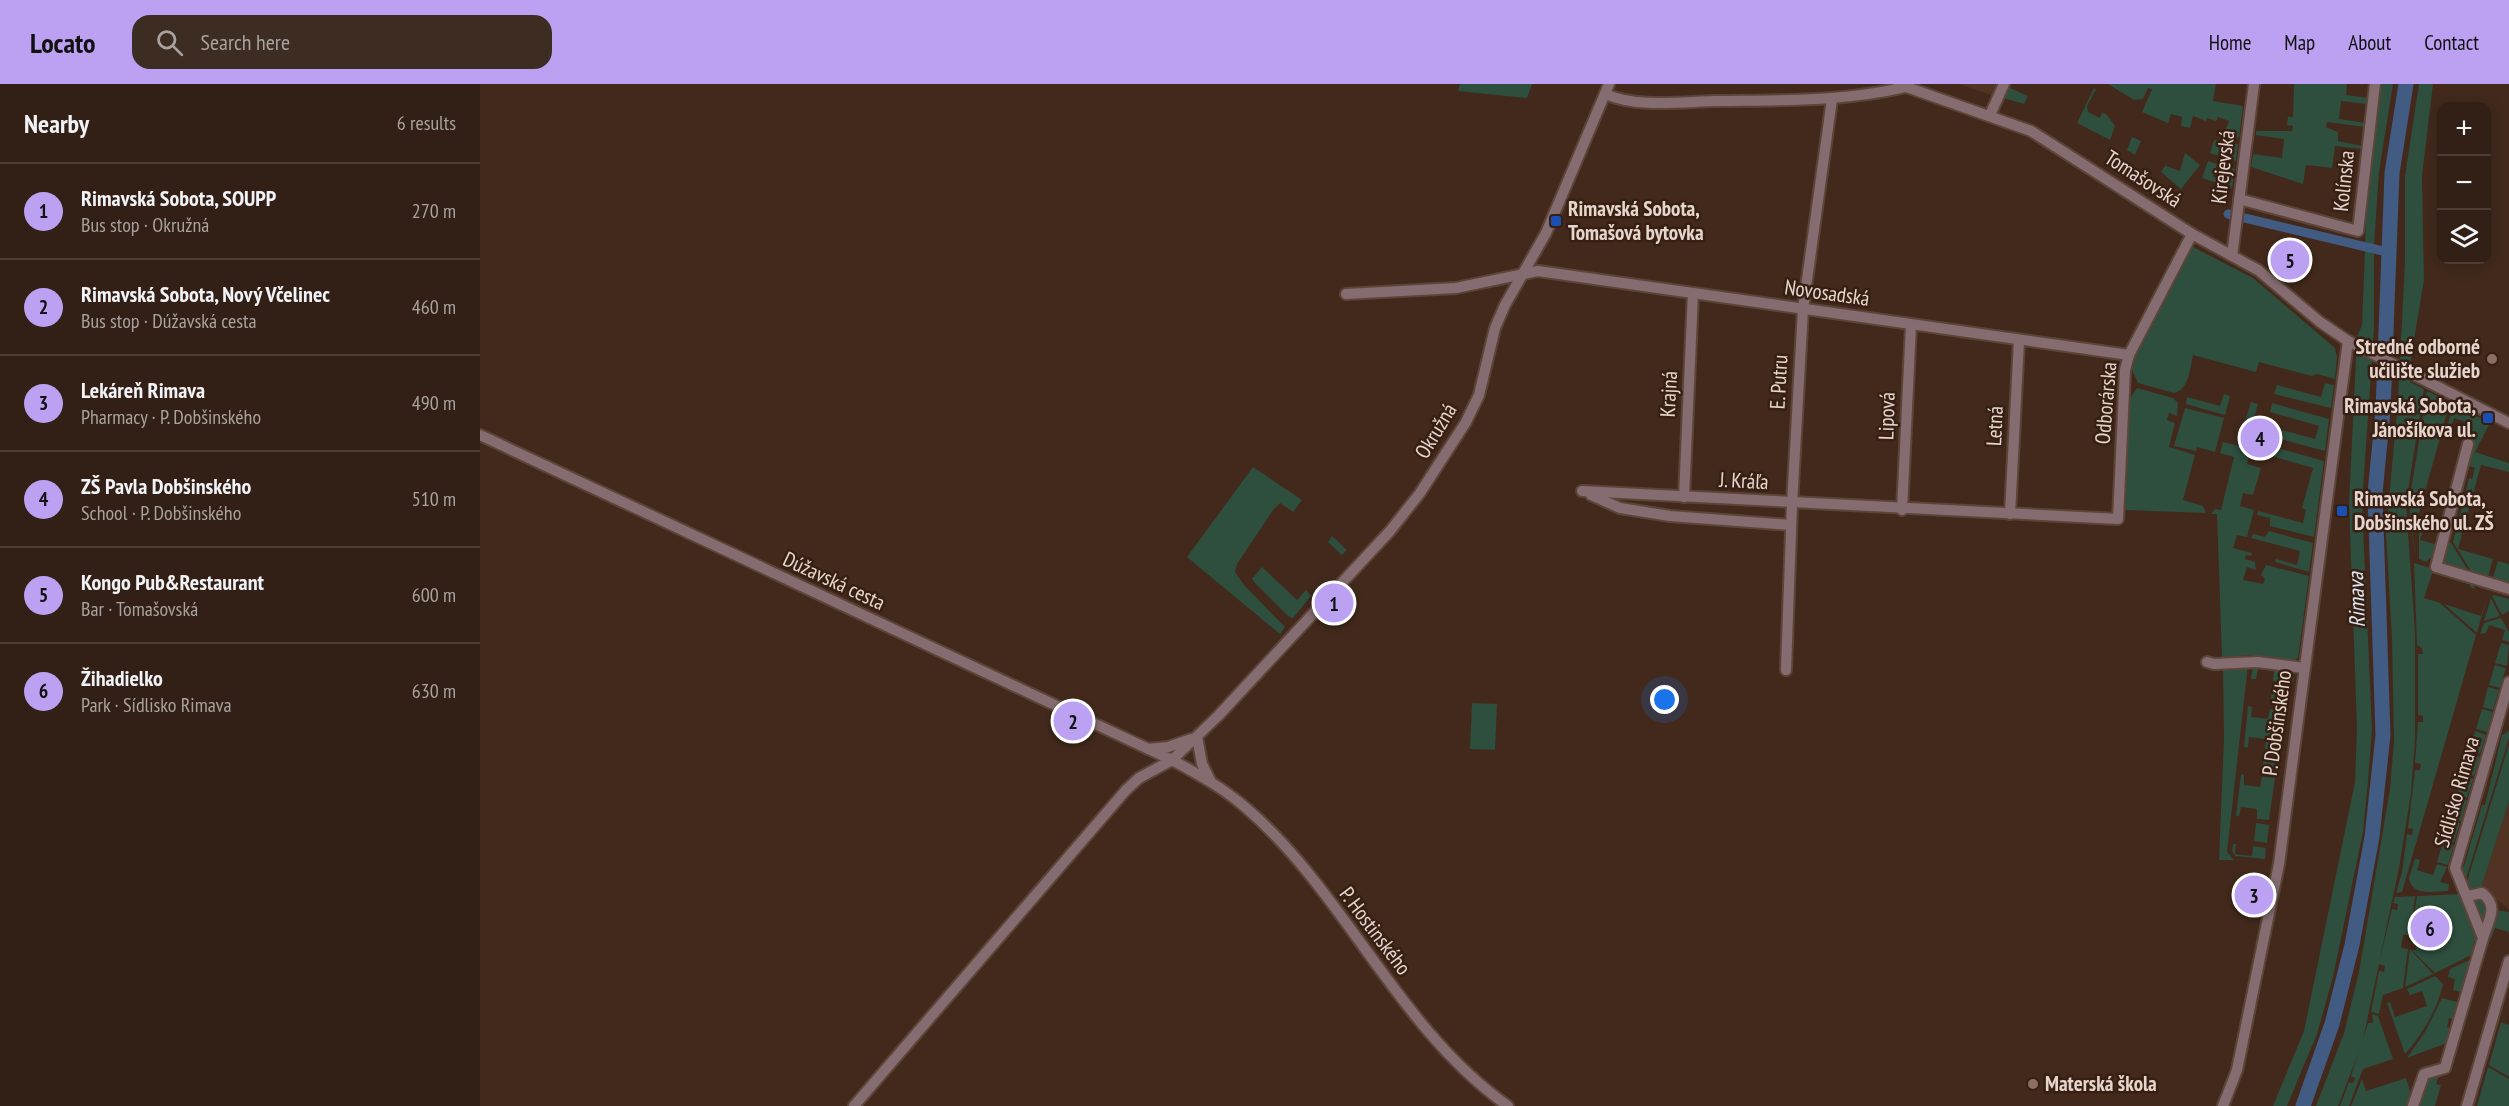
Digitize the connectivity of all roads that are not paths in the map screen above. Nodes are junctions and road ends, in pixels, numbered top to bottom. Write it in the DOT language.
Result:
graph roads {
  1 [pos="2004,84"];
  2 [pos="2254,84"];
  3 [pos="2375,84"];
  4 [pos="1902,85"];
  5 [pos="1607,89"];
  6 [pos="1832,99"];
  7 [pos="1990,115"];
  8 [pos="2237,210"];
  9 [pos="2192,234"];
  10 [pos="2232,256"];
  11 [pos="1520,275"];
  12 [pos="1693,293"];
  13 [pos="1346,294"];
  14 [pos="1803,309"];
  15 [pos="1911,324"];
  16 [pos="2019,340"];
  17 [pos="2348,341"];
  18 [pos="2129,355"];
  19 [pos="2509,423"];
  20 [pos="480,435"];
  21 [pos="2468,444"];
  22 [pos="1684,497"];
  23 [pos="1792,504"];
  24 [pos="1902,510"];
  25 [pos="2010,514"];
  26 [pos="2118,519"];
  27 [pos="1791,525"];
  28 [pos="2509,589"];
  29 [pos="2207,662"];
  30 [pos="2304,668"];
  31 [pos="1786,670"];
  32 [pos="2509,682"];
  33 [pos="2509,726"];
  34 [pos="2495,733"];
  35 [pos="1197,736"];
  36 [pos="1148,750"];
  37 [pos="1172,760"];
  38 [pos="1210,780"];
  39 [pos="2468,896"];
  40 [pos="2483,938"];
  41 [pos="2509,961"];
  42 [pos="854,1106"];
  43 [pos="1508,1106"];
  44 [pos="2223,1106"];
  45 [pos="2413,1106"];
  46 [pos="2467,1106"];
  1 -- 7 [label="street"];
  2 -- 8 [label="street, Kirejevská"];
  3 -- 8 [label="street, Kolínska"];
  4 -- 6 [label="street"];
  4 -- 7 [label="street, Tomašovská"];
  5 -- 6 [label="street"];
  5 -- 11 [label="street, Okružná"];
  6 -- 14 [label="street, E. Putru"];
  7 -- 9 [label="street, Tomašovská"];
  8 -- 10 [label="street, Kirejevská"];
  9 -- 10 [label="street, Tomašovská"];
  9 -- 18 [label="street, Odborárska"];
  10 -- 17 [label="street, Tomašovská"];
  11 -- 12 [label="street, Novosadská"];
  11 -- 13 [label="street, Novosadská"];
  11 -- 35 [label="street, Okružná"];
  12 -- 14 [label="street, Novosadská"];
  12 -- 22 [label="street, Krajná"];
  14 -- 15 [label="street, Novosadská"];
  14 -- 23 [label="street, E. Putru"];
  15 -- 16 [label="street, Novosadská"];
  15 -- 24 [label="street, Lipová"];
  16 -- 18 [label="street, Novosadská"];
  16 -- 25 [label="street, Letná"];
  17 -- 19 [label="street, Tomašovská"];
  17 -- 30 [label="street, P. Dobšinského"];
  18 -- 26 [label="street, Odborárska"];
  20 -- 36 [label="street, Dúžavská cesta"];
  21 -- 28 [label="street"];
  22 -- 23 [label="street, J. Kráľa"];
  22 -- 27 [label="street, J. Kráľa"];
  23 -- 24 [label="street, J. Kráľa"];
  23 -- 27 [label="street, E. Putru"];
  24 -- 25 [label="street, J. Kráľa"];
  25 -- 26 [label="street, J. Kráľa"];
  27 -- 31 [label="street, E. Putru"];
  29 -- 30 [label="street"];
  30 -- 44 [label="street, P. Dobšinského"];
  32 -- 34 [label="street, Sídlisko Rimava"];
  33 -- 34 [label="street, Sídlisko Rimava"];
  34 -- 39 [label="street, Sídlisko Rimava"];
  35 -- 36 [label="street, Okružná"];
  35 -- 37 [label="street, Okružná"];
  35 -- 38 [label="street"];
  36 -- 37 [label="street, Dúžavská cesta"];
  37 -- 38 [label="street, P. Hostinského"];
  37 -- 42 [label="street, Okružná"];
  38 -- 43 [label="street, P. Hostinského"];
  39 -- 40 [label="street, Sídlisko Rimava"];
  39 -- 40 [label="street"];
  40 -- 45 [label="street"];
  41 -- 46 [label="street"];
}
